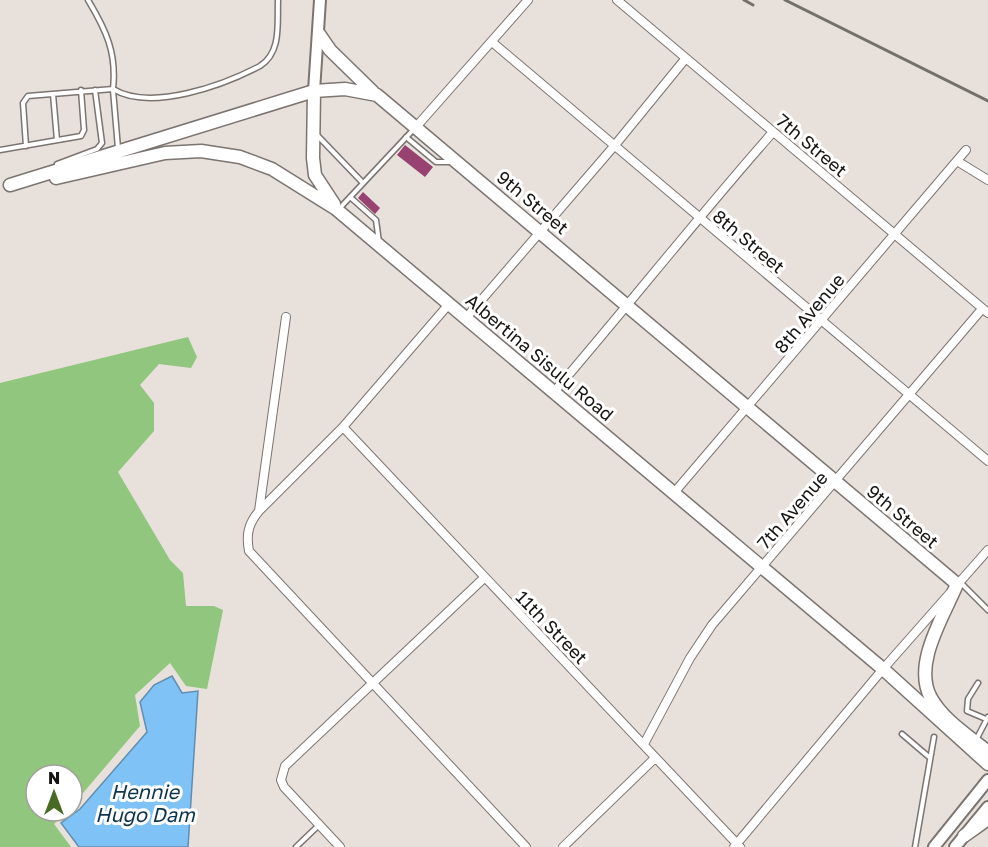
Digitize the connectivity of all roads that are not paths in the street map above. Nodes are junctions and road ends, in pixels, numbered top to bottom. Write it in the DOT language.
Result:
graph roads {
  1 [pos="88,0"];
  2 [pos="278,0"];
  3 [pos="320,0"];
  4 [pos="528,0"];
  5 [pos="617,0"];
  6 [pos="319,34"];
  7 [pos="492,42"];
  8 [pos="686,58"];
  9 [pos="113,89"];
  10 [pos="81,90"];
  11 [pos="95,90"];
  12 [pos="314,91"];
  13 [pos="52,93"];
  14 [pos="377,95"];
  15 [pos="416,127"];
  16 [pos="773,132"];
  17 [pos="313,133"];
  18 [pos="406,137"];
  19 [pos="57,140"];
  20 [pos="615,145"];
  21 [pos="26,146"];
  22 [pos="0,150"];
  23 [pos="966,150"];
  24 [pos="118,152"];
  25 [pos="456,161"];
  26 [pos="957,161"];
  27 [pos="118,165"];
  28 [pos="988,180"];
  29 [pos="363,183"];
  30 [pos="4,187"];
  31 [pos="350,197"];
  32 [pos="337,210"];
  33 [pos="697,218"];
  34 [pos="540,232"];
  35 [pos="894,234"];
  36 [pos="380,246"];
  37 [pos="449,304"];
  38 [pos="628,306"];
  39 [pos="985,311"];
  40 [pos="286,317"];
  41 [pos="466,318"];
  42 [pos="822,321"];
  43 [pos="554,392"];
  44 [pos="909,395"];
  45 [pos="748,408"];
  46 [pos="342,427"];
  47 [pos="988,461"];
  48 [pos="835,483"];
  49 [pos="673,494"];
  50 [pos="259,511"];
  51 [pos="988,550"];
  52 [pos="762,567"];
  53 [pos="484,578"];
  54 [pos="958,583"];
  55 [pos="988,610"];
  56 [pos="883,669"];
  57 [pos="978,683"];
  58 [pos="372,685"];
  59 [pos="987,718"];
  60 [pos="902,735"];
  61 [pos="934,737"];
  62 [pos="975,741"];
  63 [pos="644,744"];
  64 [pos="988,752"];
  65 [pos="930,757"];
  66 [pos="654,759"];
  67 [pos="988,764"];
  68 [pos="988,780"];
  69 [pos="988,807"];
  70 [pos="988,819"];
  71 [pos="319,825"];
  72 [pos="964,836"];
  73 [pos="737,846"];
  74 [pos="296,847"];
  75 [pos="340,847"];
  76 [pos="526,847"];
  77 [pos="563,847"];
  78 [pos="915,847"];
  79 [pos="934,847"];
  80 [pos="955,847"];
  1 -- 9 [label="lane"];
  2 -- 9 [label="lane"];
  3 -- 6 [label="street"];
  4 -- 7 [label="street"];
  5 -- 8 [label="street, 7th Street"];
  6 -- 12 [label="street"];
  6 -- 14 [label="main road"];
  7 -- 15 [label="street"];
  7 -- 20 [label="street, 8th Street"];
  8 -- 16 [label="street, 7th Street"];
  8 -- 20 [label="street"];
  9 -- 11 [label="lane"];
  9 -- 24 [label="lane"];
  10 -- 11 [label="lane"];
  10 -- 13 [label="lane"];
  10 -- 19 [label="lane"];
  11 -- 30 [label="lane"];
  12 -- 14 [label="main road, 9th Street"];
  12 -- 17 [label="main road"];
  12 -- 24 [label="main road, 9th Street"];
  13 -- 19 [label="lane"];
  13 -- 21 [label="lane"];
  14 -- 15 [label="main road, 9th Street"];
  15 -- 18 [label="lane"];
  15 -- 25 [label="main road, 9th Street"];
  16 -- 33 [label="street"];
  16 -- 35 [label="street, 7th Street"];
  17 -- 29 [label="lane"];
  17 -- 32 [label="main road"];
  18 -- 25 [label="lane"];
  18 -- 29 [label="lane"];
  19 -- 21 [label="lane"];
  20 -- 33 [label="street, 8th Street"];
  20 -- 34 [label="street"];
  21 -- 22 [label="lane"];
  23 -- 26 [label="street, 8th Avenue"];
  24 -- 27 [label="lane"];
  24 -- 30 [label="main road, 9th Street"];
  25 -- 34 [label="main road, 9th Street"];
  26 -- 28 [label="street"];
  26 -- 35 [label="street, 8th Avenue"];
  27 -- 30 [label="main road, Albertina Sisulu Road"];
  27 -- 32 [label="main road, Albertina Sisulu Road"];
  29 -- 31 [label="lane"];
  31 -- 32 [label="lane"];
  31 -- 36 [label="lane"];
  32 -- 36 [label="main road, Albertina Sisulu Road"];
  33 -- 38 [label="street"];
  33 -- 42 [label="street, 8th Street"];
  34 -- 38 [label="main road, 9th Street"];
  34 -- 41 [label="street"];
  35 -- 39 [label="street, 7th Street"];
  35 -- 42 [label="street, 8th Avenue"];
  36 -- 37 [label="main road, Albertina Sisulu Road"];
  37 -- 41 [label="main road, Albertina Sisulu Road"];
  37 -- 46 [label="street"];
  38 -- 43 [label="street"];
  38 -- 45 [label="main road, 9th Street"];
  39 -- 44 [label="street, 7th Avenue"];
  40 -- 50 [label="street"];
  41 -- 43 [label="main road, Albertina Sisulu Road"];
  42 -- 44 [label="street, 8th Street"];
  42 -- 45 [label="street, 8th Avenue"];
  43 -- 49 [label="main road, Albertina Sisulu Road"];
  44 -- 47 [label="street, 8th Street"];
  44 -- 48 [label="street, 7th Avenue"];
  45 -- 48 [label="main road, 9th Street"];
  45 -- 49 [label="street, 8th Avenue"];
  46 -- 50 [label="street"];
  46 -- 53 [label="street, 11th Street"];
  48 -- 52 [label="street, 7th Avenue"];
  48 -- 54 [label="main road, 9th Street"];
  49 -- 52 [label="main road, Albertina Sisulu Road"];
  50 -- 58 [label="street"];
  51 -- 54 [label="street"];
  52 -- 56 [label="main road, Albertina Sisulu Road"];
  52 -- 63 [label="street, 7th Avenue"];
  53 -- 58 [label="street"];
  53 -- 63 [label="street, 11th Street"];
  54 -- 55 [label="lane"];
  54 -- 56 [label="street"];
  54 -- 62 [label="main road"];
  56 -- 67 [label="main road, Albertina Sisulu Road"];
  56 -- 73 [label="street"];
  57 -- 59 [label="lane"];
  58 -- 71 [label="street"];
  58 -- 76 [label="street"];
  59 -- 62 [label="lane"];
  60 -- 65 [label="lane"];
  61 -- 65 [label="lane"];
  62 -- 64 [label="main road"];
  63 -- 66 [label="street, 11th Street"];
  65 -- 78 [label="lane"];
  66 -- 73 [label="street, 11th Street"];
  66 -- 77 [label="street"];
  68 -- 79 [label="street"];
  69 -- 72 [label="street"];
  70 -- 72 [label="main road"];
  71 -- 74 [label="lane"];
  71 -- 75 [label="street"];
  72 -- 80 [label="street"];
}
